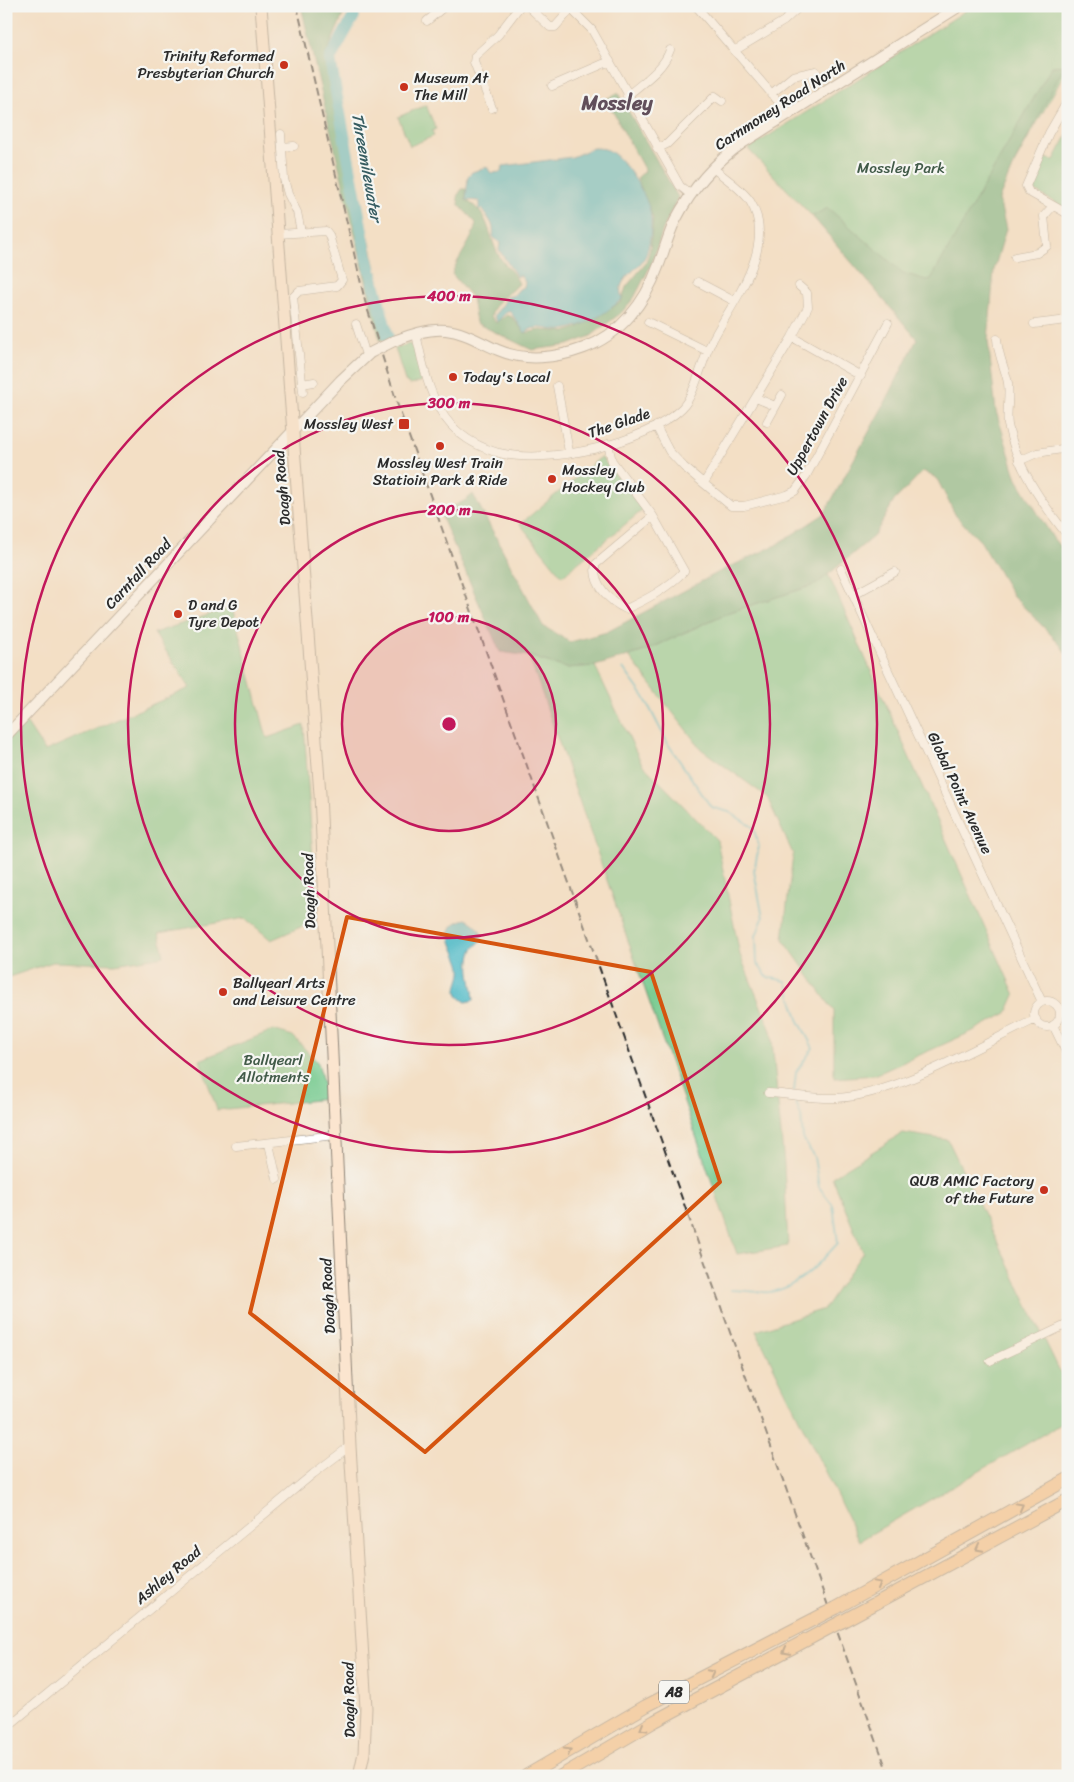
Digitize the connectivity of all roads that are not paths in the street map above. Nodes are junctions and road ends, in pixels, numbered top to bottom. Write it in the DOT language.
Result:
graph roads {
  1 [pos="261,6"];
  2 [pos="445,6"];
  3 [pos="520,6"];
  4 [pos="528,6"];
  5 [pos="696,6"];
  6 [pos="800,6"];
  7 [pos="960,6"];
  8 [pos="572,8"];
  9 [pos="427,21"];
  10 [pos="670,50"];
  11 [pos="734,51"];
  12 [pos="610,61"];
  13 [pos="816,71"];
  14 [pos="552,86"];
  15 [pos="771,94"];
  16 [pos="628,96"];
  17 [pos="1068,100"];
  18 [pos="722,101"];
  19 [pos="492,108"];
  20 [pos="790,115"];
  21 [pos="281,134"];
  22 [pos="294,146"];
  23 [pos="282,147"];
  24 [pos="657,148"];
  25 [pos="713,168"];
  26 [pos="691,195"];
  27 [pos="1053,206"];
  28 [pos="1068,214"];
  29 [pos="301,232"];
  30 [pos="278,234"];
  31 [pos="1015,257"];
  32 [pos="698,282"];
  33 [pos="799,286"];
  34 [pos="734,301"];
  35 [pos="1068,320"];
  36 [pos="648,322"];
  37 [pos="888,323"];
  38 [pos="356,324"];
  39 [pos="1034,324"];
  40 [pos="416,334"];
  41 [pos="792,337"];
  42 [pos="997,339"];
  43 [pos="707,351"];
  44 [pos="368,354"];
  45 [pos="861,376"];
  46 [pos="314,382"];
  47 [pos="557,386"];
  48 [pos="782,396"];
  49 [pos="756,398"];
  50 [pos="776,406"];
  51 [pos="766,422"];
  52 [pos="656,426"];
  53 [pos="292,433"];
  54 [pos="608,444"];
  55 [pos="1068,448"];
  56 [pos="569,452"];
  57 [pos="1019,461"];
  58 [pos="704,483"];
  59 [pos="653,516"];
  60 [pos="1068,536"];
  61 [pos="841,569"];
  62 [pos="895,572"];
  63 [pos="853,595"];
  64 [pos="6,736"];
  65 [pos="1042,1002"];
  66 [pos="1068,1004"];
  67 [pos="1059,1008"];
  68 [pos="1036,1019"];
  69 [pos="1053,1025"];
  70 [pos="1068,1056"];
  71 [pos="768,1093"];
  72 [pos="336,1135"];
  73 [pos="269,1144"];
  74 [pos="236,1146"];
  75 [pos="277,1179"];
  76 [pos="1068,1324"];
  77 [pos="990,1361"];
  78 [pos="350,1446"];
  79 [pos="1068,1479"];
  80 [pos="1068,1500"];
  81 [pos="6,1728"];
  82 [pos="359,1776"];
  83 [pos="526,1776"];
  84 [pos="560,1776"];
  1 -- 30 [label="main road, Doagh Road"];
  2 -- 9 [label="street"];
  3 -- 19 [label="street"];
  4 -- 8 [label="street"];
  5 -- 11 [label="street"];
  6 -- 11 [label="street"];
  7 -- 20 [label="street, Carnmoney Road North"];
  8 -- 12 [label="street"];
  10 -- 16 [label="street"];
  11 -- 15 [label="street"];
  12 -- 14 [label="street"];
  12 -- 16 [label="street"];
  13 -- 15 [label="street"];
  15 -- 20 [label="street"];
  16 -- 24 [label="street"];
  17 -- 27 [label="street"];
  18 -- 24 [label="street"];
  20 -- 25 [label="street, Carnmoney Road North"];
  21 -- 23 [label="street"];
  22 -- 23 [label="street"];
  23 -- 29 [label="street"];
  24 -- 26 [label="street"];
  25 -- 26 [label="street, Carnmoney Road North"];
  25 -- 34 [label="street, The Glade"];
  26 -- 40 [label="street, Carnmoney Road North"];
  27 -- 28 [label="street"];
  27 -- 31 [label="street"];
  29 -- 30 [label="street"];
  29 -- 46 [label="street"];
  30 -- 53 [label="main road, Doagh Road"];
  32 -- 34 [label="street"];
  33 -- 41 [label="street"];
  34 -- 43 [label="street, The Glade"];
  35 -- 39 [label="street"];
  36 -- 43 [label="street"];
  37 -- 45 [label="street, Uppertown Drive"];
  38 -- 44 [label="street"];
  40 -- 44 [label="street, Carnmoney Road North, bridge"];
  40 -- 56 [label="street, The Glade"];
  41 -- 45 [label="street"];
  41 -- 49 [label="street"];
  42 -- 57 [label="street"];
  43 -- 52 [label="street, The Glade"];
  44 -- 53 [label="street, Carnmoney Road North"];
  45 -- 58 [label="street, Uppertown Drive"];
  47 -- 56 [label="street"];
  48 -- 50 [label="street"];
  49 -- 50 [label="street"];
  49 -- 58 [label="street"];
  50 -- 51 [label="street"];
  52 -- 54 [label="street, The Glade"];
  52 -- 58 [label="street, Uppertown Drive"];
  53 -- 64 [label="street, Carntall Road"];
  53 -- 72 [label="main road, Doagh Road"];
  54 -- 56 [label="street, The Glade"];
  54 -- 59 [label="street"];
  55 -- 57 [label="street"];
  57 -- 60 [label="street"];
  59 -- 59 [label="street"];
  61 -- 63 [label="street, Global Point Avenue"];
  62 -- 63 [label="street"];
  63 -- 65 [label="street, Global Point Avenue"];
  65 -- 67 [label="street"];
  65 -- 68 [label="street"];
  66 -- 67 [label="street"];
  67 -- 69 [label="street"];
  68 -- 69 [label="street"];
  68 -- 71 [label="street"];
  69 -- 70 [label="street"];
  72 -- 73 [label="street"];
  72 -- 78 [label="main road, Doagh Road"];
  73 -- 74 [label="street"];
  73 -- 75 [label="street"];
  76 -- 77 [label="street"];
  78 -- 81 [label="street, Ashley Road"];
  78 -- 82 [label="main road, Doagh Road"];
  83 -- 79 [label="highway, A8, one-way"];
  80 -- 84 [label="highway, A8, one-way"];
}
